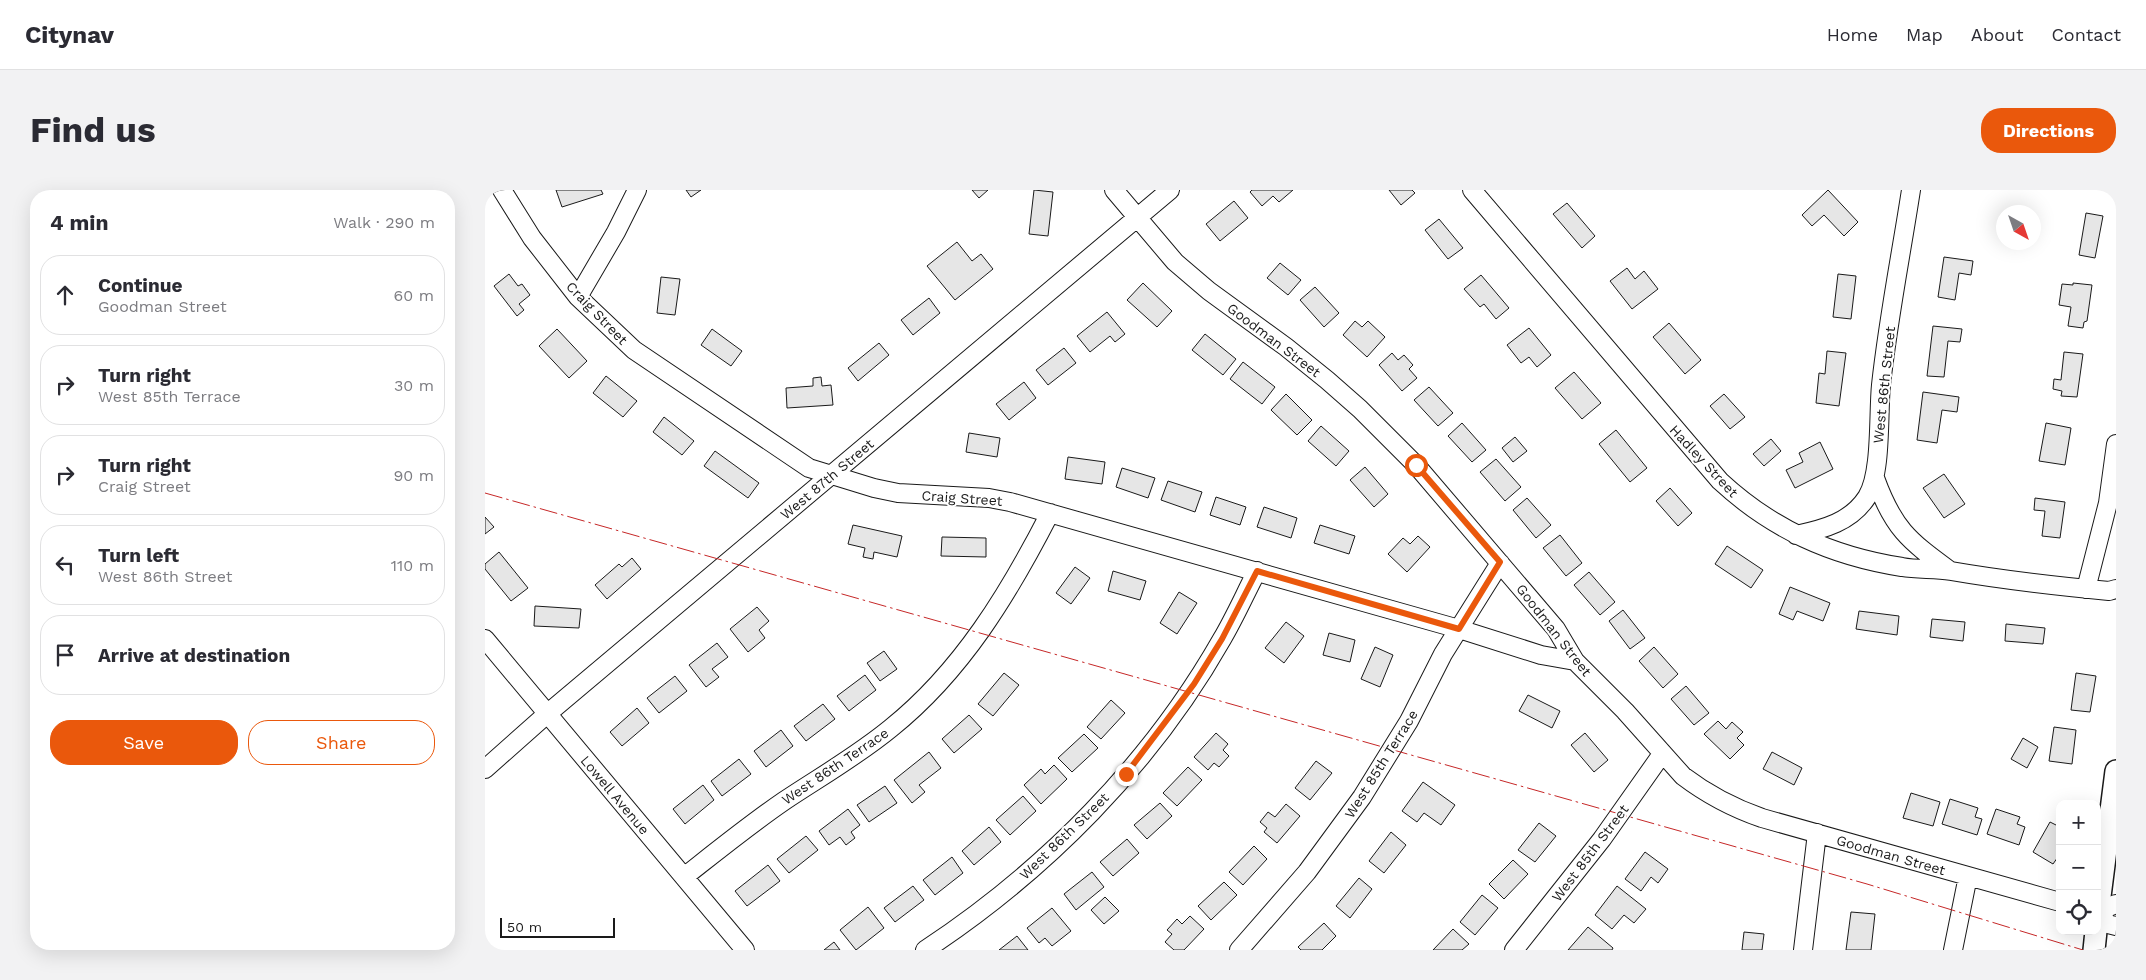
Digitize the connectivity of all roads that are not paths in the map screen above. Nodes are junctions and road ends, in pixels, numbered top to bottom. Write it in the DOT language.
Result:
graph roads {
  1 [pos="502,190"];
  2 [pos="637,190"];
  3 [pos="1114,190"];
  4 [pos="1170,190"];
  5 [pos="1472,190"];
  6 [pos="1911,190"];
  7 [pos="1137,218"];
  8 [pos="578,297"];
  9 [pos="2116,444"];
  10 [pos="831,475"];
  11 [pos="1875,478"];
  12 [pos="1050,513"];
  13 [pos="1796,535"];
  14 [pos="1500,562"];
  15 [pos="1257,571"];
  16 [pos="1949,571"];
  17 [pos="2116,588"];
  18 [pos="2086,589"];
  19 [pos="1459,629"];
  20 [pos="485,639"];
  21 [pos="1575,661"];
  22 [pos="547,714"];
  23 [pos="1662,754"];
  24 [pos="485,769"];
  25 [pos="2115,780"];
  26 [pos="1817,834"];
  27 [pos="1968,876"];
  28 [pos="684,877"];
  29 [pos="2056,901"];
  30 [pos="2101,915"];
  31 [pos="2116,926"];
  32 [pos="2097,935"];
  33 [pos="745,950"];
  34 [pos="925,950"];
  35 [pos="1239,950"];
  36 [pos="1514,950"];
  37 [pos="1803,950"];
  38 [pos="1953,950"];
  39 [pos="2094,950"];
  1 -- 8 [label="street, Craig Street"];
  2 -- 8 [label="street"];
  3 -- 7 [label="street, Goodman Street"];
  4 -- 7 [label="street, West 87th Street"];
  5 -- 13 [label="street, Hadley Street"];
  6 -- 11 [label="street, West 86th Street"];
  7 -- 10 [label="street, West 87th Street"];
  7 -- 14 [label="street, Goodman Street"];
  8 -- 10 [label="street, Craig Street"];
  9 -- 18 [label="street"];
  10 -- 12 [label="street, Craig Street"];
  10 -- 22 [label="street, West 87th Street"];
  11 -- 13 [label="street, West 86th Street"];
  11 -- 16 [label="street"];
  12 -- 15 [label="street, Craig Street"];
  12 -- 28 [label="street, West 86th Terrace"];
  13 -- 16 [label="street, Hadley Street"];
  14 -- 19 [label="street, West 85th Terrace"];
  14 -- 21 [label="street, Goodman Street"];
  15 -- 19 [label="street, Craig Street"];
  15 -- 34 [label="street, West 86th Street"];
  16 -- 18 [label="street, Hadley Street"];
  17 -- 18 [label="street, Hadley Street"];
  19 -- 21 [label="street, Craig Street"];
  19 -- 35 [label="street, West 85th Terrace"];
  20 -- 22 [label="street, Lowell Avenue"];
  21 -- 23 [label="street, Goodman Street"];
  22 -- 24 [label="street, West 87th Street"];
  22 -- 28 [label="street, Lowell Avenue"];
  23 -- 26 [label="street, Goodman Street"];
  23 -- 36 [label="street, West 85th Street"];
  25 -- 30 [label="main road"];
  26 -- 27 [label="street, Goodman Street"];
  26 -- 37 [label="street"];
  27 -- 29 [label="street, Goodman Street"];
  27 -- 38 [label="street"];
  28 -- 33 [label="street, Lowell Avenue"];
  30 -- 31 [label="street"];
  32 -- 39 [label="main road"];
}
